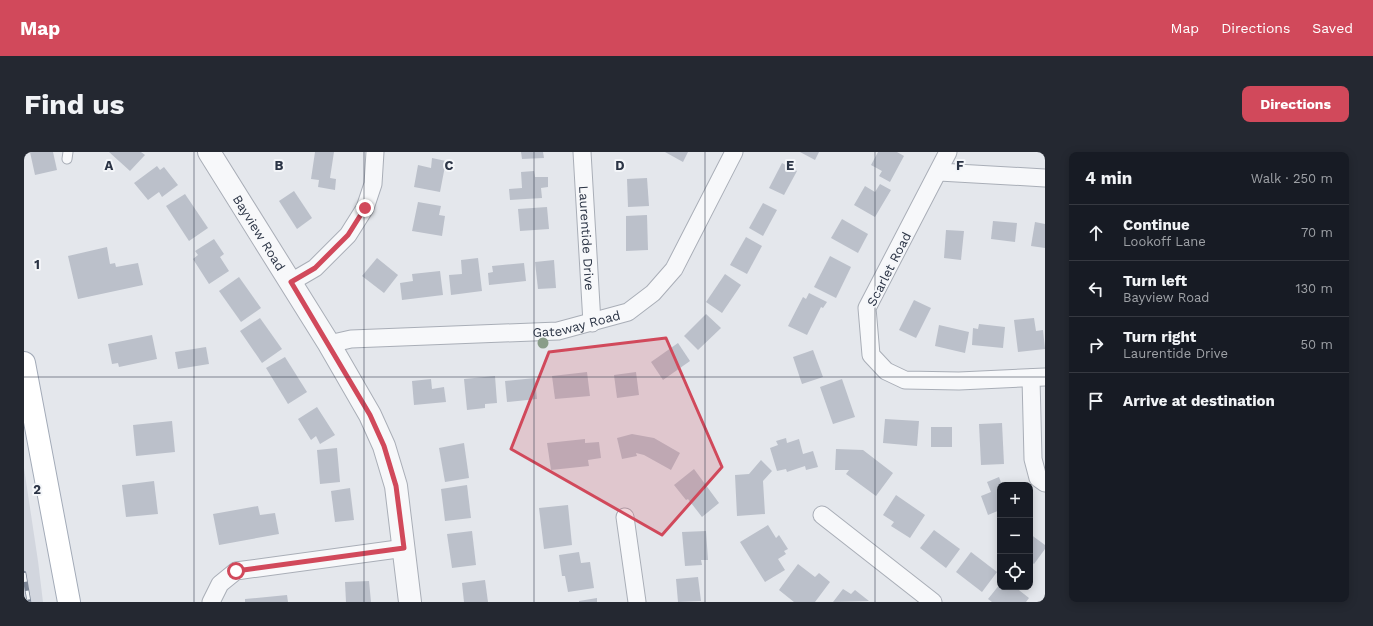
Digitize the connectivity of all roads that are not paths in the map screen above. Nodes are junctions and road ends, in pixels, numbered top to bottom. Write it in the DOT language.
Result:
graph roads {
  1 [pos="375,152"];
  2 [pos="582,152"];
  3 [pos="734,152"];
  4 [pos="948,152"];
  5 [pos="216,155"];
  6 [pos="939,172"];
  7 [pos="1045,178"];
  8 [pos="291,282"];
  9 [pos="592,323"];
  10 [pos="329,344"];
  11 [pos="24,363"];
  12 [pos="1038,378"];
  13 [pos="1045,483"];
  14 [pos="822,515"];
  15 [pos="625,517"];
  16 [pos="404,548"];
  17 [pos="69,602"];
  18 [pos="212,602"];
  19 [pos="410,602"];
  20 [pos="637,602"];
  21 [pos="933,602"];
  1 -- 8 [label="street"];
  2 -- 9 [label="street, Laurentide Drive"];
  3 -- 9 [label="street, Gateway Road"];
  4 -- 6 [label="street, Scarlet Road"];
  5 -- 8 [label="street, Bayview Road"];
  6 -- 7 [label="street"];
  6 -- 12 [label="street, Scarlet Road"];
  8 -- 10 [label="street, Bayview Road"];
  9 -- 10 [label="street, Gateway Road"];
  10 -- 16 [label="street, Bayview Road"];
  11 -- 17 [label="main road"];
  12 -- 13 [label="street"];
  14 -- 21 [label="street"];
  15 -- 20 [label="street"];
  16 -- 18 [label="street"];
  16 -- 19 [label="street, Bayview Road"];
}
